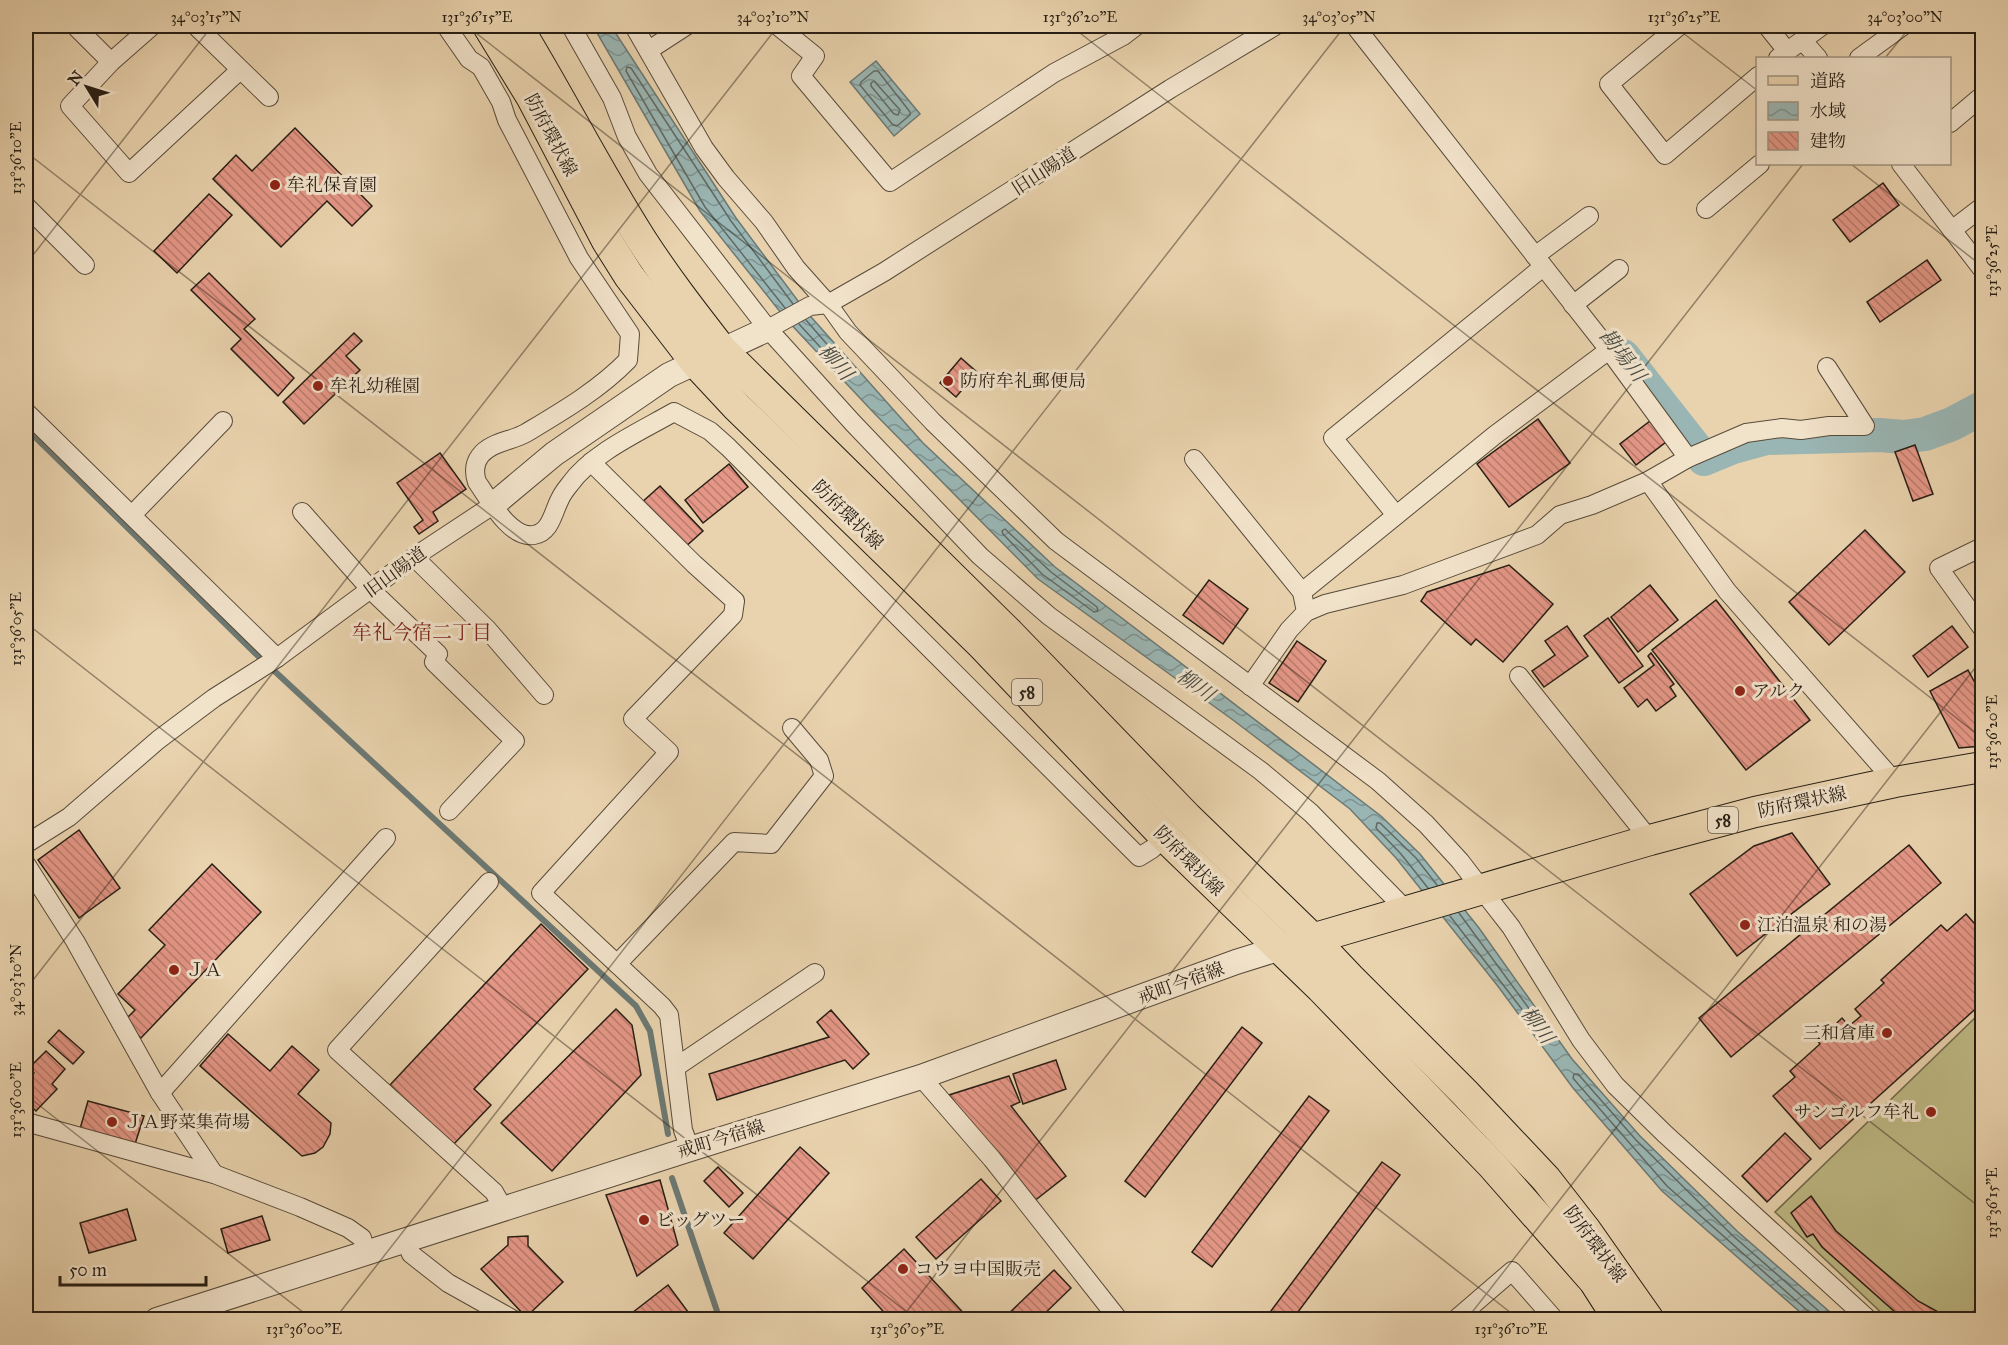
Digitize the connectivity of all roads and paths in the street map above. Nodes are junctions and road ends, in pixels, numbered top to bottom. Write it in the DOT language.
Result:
graph roads {
  1 [pos="75,26"];
  2 [pos="152,26"];
  3 [pos="196,26"];
  4 [pos="446,26"];
  5 [pos="488,26"];
  6 [pos="517,26"];
  7 [pos="571,26"];
  8 [pos="634,26"];
  9 [pos="686,26"];
  10 [pos="778,26"];
  11 [pos="1136,26"];
  12 [pos="1275,26"];
  13 [pos="1355,26"];
  14 [pos="1680,26"];
  15 [pos="1767,26"];
  16 [pos="1822,26"];
  17 [pos="1903,26"];
  18 [pos="1803,41"];
  19 [pos="649,50"];
  20 [pos="1782,55"];
  21 [pos="1817,57"];
  22 [pos="1860,57"];
  23 [pos="111,62"];
  24 [pos="240,70"];
  25 [pos="1756,78"];
  26 [pos="1983,96"];
  27 [pos="269,97"];
  28 [pos="1951,122"];
  29 [pos="1759,165"];
  30 [pos="1902,165"];
  31 [pos="26,206"];
  32 [pos="1983,207"];
  33 [pos="1706,209"];
  34 [pos="1589,216"];
  35 [pos="1952,230"];
  36 [pos="1539,262"];
  37 [pos="85,265"];
  38 [pos="1619,269"];
  39 [pos="1983,269"];
  40 [pos="819,305"];
  41 [pos="1573,305"];
  42 [pos="774,326"];
  43 [pos="722,350"];
  44 [pos="1609,350"];
  45 [pos="696,363"];
  46 [pos="1827,367"];
  47 [pos="26,412"];
  48 [pos="223,422"];
  49 [pos="1688,458"];
  50 [pos="1194,459"];
  51 [pos="591,462"];
  52 [pos="1648,481"];
  53 [pos="493,506"];
  54 [pos="302,512"];
  55 [pos="132,515"];
  56 [pos="1396,515"];
  57 [pos="1983,546"];
  58 [pos="414,557"];
  59 [pos="371,590"];
  60 [pos="1302,592"];
  61 [pos="1306,612"];
  62 [pos="1983,628"];
  63 [pos="277,658"];
  64 [pos="1519,676"];
  65 [pos="1250,686"];
  66 [pos="544,695"];
  67 [pos="792,728"];
  68 [pos="1983,767"];
  69 [pos="1895,782"];
  70 [pos="449,811"];
  71 [pos="1166,837"];
  72 [pos="386,838"];
  73 [pos="1650,840"];
  74 [pos="26,844"];
  75 [pos="26,864"];
  76 [pos="489,882"];
  77 [pos="1474,892"];
  78 [pos="1415,910"];
  79 [pos="1313,939"];
  80 [pos="1281,948"];
  81 [pos="617,964"];
  82 [pos="815,973"];
  83 [pos="676,1067"];
  84 [pos="921,1077"];
  85 [pos="160,1093"];
  86 [pos="26,1122"];
  87 [pos="690,1149"];
  88 [pos="214,1174"];
  89 [pos="503,1208"];
  90 [pos="405,1239"];
  91 [pos="366,1252"];
  92 [pos="157,1320"];
  93 [pos="514,1320"];
  94 [pos="1119,1320"];
  95 [pos="1455,1320"];
  96 [pos="1555,1320"];
  97 [pos="1619,1320"];
  98 [pos="1649,1320"];
  99 [pos="1869,1320"];
  1 -- 23 [label="street"];
  2 -- 23 [label="street"];
  3 -- 24 [label="street"];
  4 -- 53 [label="street"];
  5 -- 45 [label="main road, 防府環状線 / 58"];
  6 -- 43 [label="main road, 防府環状線 / 58"];
  7 -- 42 [label="street"];
  8 -- 19 [label="street"];
  9 -- 19 [label="street"];
  10 -- 11 [label="street"];
  12 -- 40 [label="street, 旧山陽道"];
  13 -- 36 [label="street"];
  14 -- 25 [label="street"];
  15 -- 20 [label="street"];
  16 -- 18 [label="street"];
  17 -- 22 [label="street"];
  18 -- 20 [label="street"];
  18 -- 21 [label="street"];
  19 -- 40 [label="street"];
  23 -- 24 [label="street"];
  24 -- 27 [label="street"];
  26 -- 28 [label="street"];
  29 -- 33 [label="street"];
  30 -- 35 [label="street"];
  31 -- 37 [label="street"];
  32 -- 35 [label="street"];
  34 -- 36 [label="street"];
  35 -- 39 [label="street"];
  36 -- 41 [label="street"];
  36 -- 56 [label="street"];
  38 -- 41 [label="street"];
  40 -- 42 [label="street, 旧山陽道"];
  40 -- 65 [label="street"];
  41 -- 44 [label="street"];
  42 -- 43 [label="street, 旧山陽道"];
  42 -- 78 [label="street"];
  43 -- 45 [label="street, 旧山陽道"];
  43 -- 79 [label="main road, 防府環状線 / 58"];
  44 -- 49 [label="street"];
  44 -- 56 [label="street"];
  45 -- 53 [label="street, 旧山陽道"];
  45 -- 71 [label="main road, 防府環状線 / 58"];
  46 -- 49 [label="street"];
  47 -- 55 [label="street"];
  48 -- 55 [label="street"];
  49 -- 52 [label="street"];
  50 -- 60 [label="street"];
  51 -- 53 [label="street"];
  51 -- 71 [label="street"];
  51 -- 81 [label="street"];
  52 -- 61 [label="street"];
  52 -- 69 [label="street"];
  53 -- 58 [label="street, 旧山陽道"];
  54 -- 59 [label="street"];
  55 -- 63 [label="street"];
  56 -- 60 [label="street"];
  57 -- 62 [label="street"];
  58 -- 59 [label="street, 旧山陽道"];
  58 -- 66 [label="street"];
  59 -- 63 [label="street, 旧山陽道"];
  59 -- 70 [label="street"];
  60 -- 61 [label="street"];
  61 -- 65 [label="street"];
  63 -- 74 [label="street, 旧山陽道"];
  64 -- 73 [label="street"];
  65 -- 77 [label="street"];
  67 -- 81 [label="street"];
  68 -- 69 [label="main road, 防府環状線 / 58"];
  69 -- 73 [label="main road, 防府環状線 / 58"];
  71 -- 80 [label="main road, 防府環状線 / 58"];
  72 -- 85 [label="street"];
  73 -- 77 [label="main road, 防府環状線 / 58"];
  75 -- 85 [label="street"];
  76 -- 89 [label="street"];
  77 -- 78 [label="main road, 防府環状線 / 58"];
  77 -- 99 [label="street"];
  78 -- 79 [label="main road, 防府環状線 / 58"];
  79 -- 80 [label="main road, 防府環状線 / 58"];
  79 -- 98 [label="main road, 防府環状線 / 58"];
  80 -- 84 [label="street, 戒町今宿線"];
  80 -- 97 [label="main road, 防府環状線 / 58"];
  81 -- 83 [label="street"];
  82 -- 83 [label="street"];
  83 -- 87 [label="street"];
  84 -- 87 [label="street, 戒町今宿線"];
  84 -- 94 [label="street"];
  85 -- 88 [label="street"];
  86 -- 88 [label="street"];
  87 -- 89 [label="street, 戒町今宿線"];
  88 -- 91 [label="street"];
  89 -- 90 [label="street, 戒町今宿線"];
  90 -- 91 [label="street, 戒町今宿線"];
  90 -- 93 [label="street"];
  91 -- 92 [label="street, 戒町今宿線"];
  95 -- 96 [label="street"];
}
